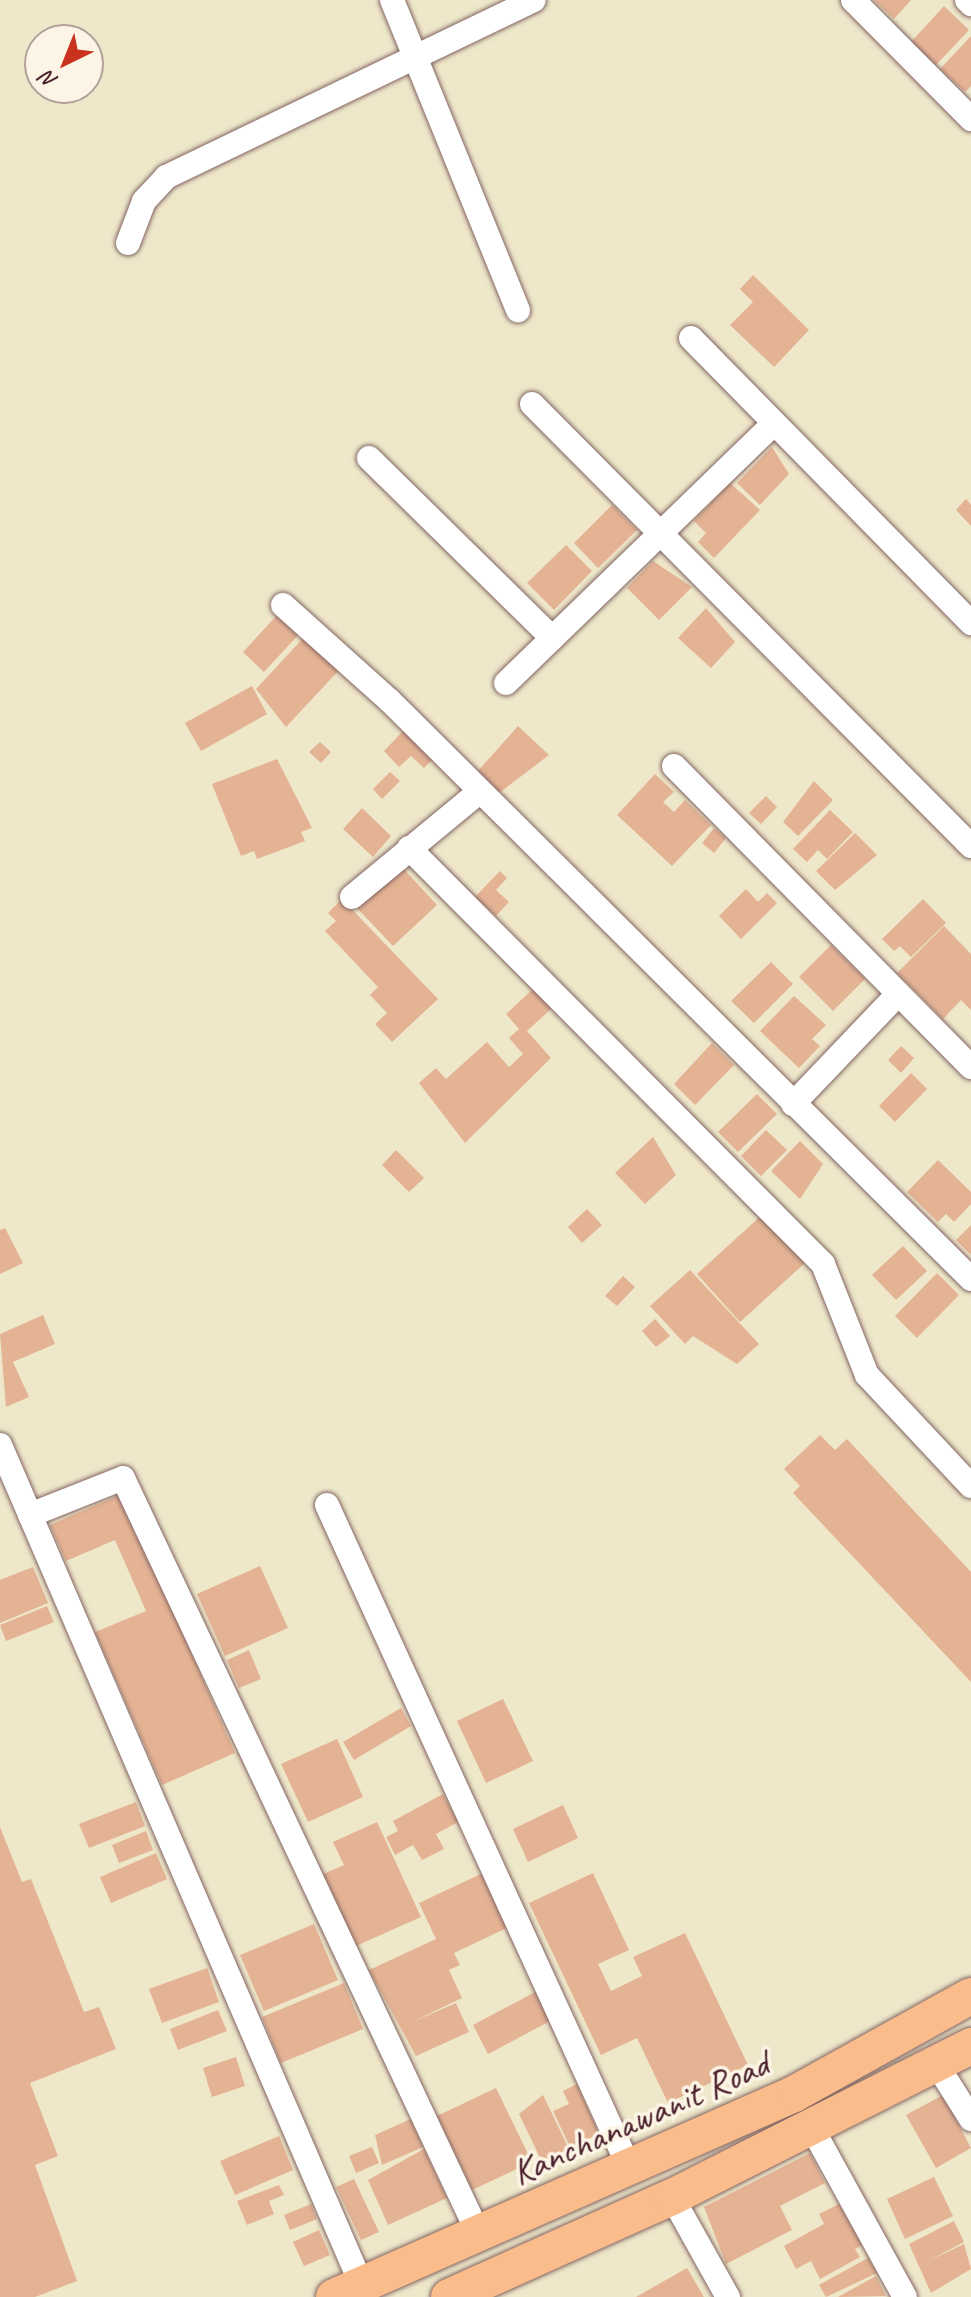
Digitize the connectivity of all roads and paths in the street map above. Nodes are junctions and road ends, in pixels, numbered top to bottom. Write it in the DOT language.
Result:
graph roads {
  1 [pos="392,0"];
  2 [pos="534,0"];
  3 [pos="853,0"];
  4 [pos="413,52"];
  5 [pos="971,119"];
  6 [pos="128,243"];
  7 [pos="518,310"];
  8 [pos="691,338"];
  9 [pos="532,404"];
  10 [pos="773,424"];
  11 [pos="369,458"];
  12 [pos="663,533"];
  13 [pos="283,605"];
  14 [pos="971,623"];
  15 [pos="552,638"];
  16 [pos="506,683"];
  17 [pos="674,766"];
  18 [pos="480,791"];
  19 [pos="971,846"];
  20 [pos="409,848"];
  21 [pos="352,897"];
  22 [pos="898,994"];
  23 [pos="971,1067"];
  24 [pos="793,1104"];
  25 [pos="971,1279"];
  26 [pos="0,1445"];
  27 [pos="971,1486"];
  28 [pos="327,1505"];
  29 [pos="30,1515"];
  30 [pos="971,1996"];
  31 [pos="971,2046"];
  32 [pos="937,2065"];
  33 [pos="971,2119"];
  34 [pos="812,2128"];
  35 [pos="629,2167"];
  36 [pos="672,2197"];
  37 [pos="480,2237"];
  38 [pos="348,2292"];
  39 [pos="449,2297"];
  40 [pos="728,2297"];
  41 [pos="905,2297"];
  1 -- 4 [label="street"];
  2 -- 4 [label="street"];
  3 -- 5 [label="street"];
  4 -- 6 [label="street"];
  4 -- 7 [label="street"];
  8 -- 10 [label="street"];
  9 -- 12 [label="street"];
  10 -- 12 [label="street"];
  10 -- 14 [label="street"];
  11 -- 15 [label="street"];
  12 -- 15 [label="street"];
  12 -- 19 [label="street"];
  13 -- 18 [label="street"];
  15 -- 16 [label="street"];
  17 -- 22 [label="street"];
  18 -- 20 [label="street"];
  18 -- 24 [label="street"];
  20 -- 21 [label="street"];
  20 -- 27 [label="street"];
  22 -- 23 [label="street"];
  22 -- 24 [label="street"];
  24 -- 25 [label="street"];
  26 -- 29 [label="street"];
  28 -- 35 [label="street"];
  29 -- 37 [label="street"];
  29 -- 38 [label="street"];
  30 -- 35 [label="highway, Kanchanawanit Road"];
  31 -- 32 [label="highway, Kanchanawanit Road"];
  32 -- 33 [label="street"];
  32 -- 34 [label="highway, Kanchanawanit Road"];
  34 -- 36 [label="highway, Kanchanawanit Road"];
  34 -- 41 [label="street"];
  35 -- 37 [label="highway, Kanchanawanit Road"];
  36 -- 39 [label="highway, Kanchanawanit Road"];
  36 -- 40 [label="street"];
  37 -- 38 [label="highway, Kanchanawanit Road"];
}
